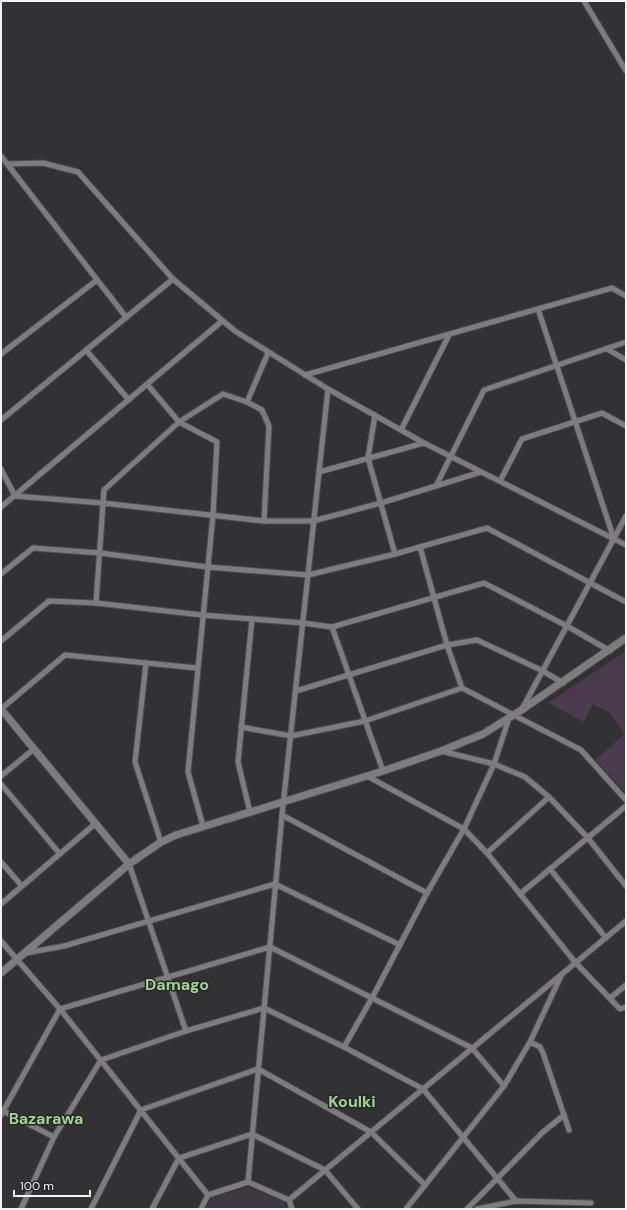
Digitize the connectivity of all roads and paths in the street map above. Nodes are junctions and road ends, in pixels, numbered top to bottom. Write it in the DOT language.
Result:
graph roads {
  1 [pos="584,1"];
  2 [pos="626,71"];
  3 [pos="1,156"];
  4 [pos="7,164"];
  5 [pos="173,279"];
  6 [pos="97,280"];
  7 [pos="626,296"];
  8 [pos="538,309"];
  9 [pos="126,317"];
  10 [pos="222,321"];
  11 [pos="449,335"];
  12 [pos="626,342"];
  13 [pos="607,349"];
  14 [pos="86,350"];
  15 [pos="268,353"];
  16 [pos="1,354"];
  17 [pos="626,360"];
  18 [pos="556,366"];
  19 [pos="305,375"];
  20 [pos="147,384"];
  21 [pos="328,389"];
  22 [pos="129,400"];
  23 [pos="247,402"];
  24 [pos="375,415"];
  25 [pos="1,420"];
  26 [pos="179,422"];
  27 [pos="575,422"];
  28 [pos="626,426"];
  29 [pos="401,430"];
  30 [pos="424,443"];
  31 [pos="451,456"];
  32 [pos="368,458"];
  33 [pos="1,469"];
  34 [pos="319,472"];
  35 [pos="481,472"];
  36 [pos="500,481"];
  37 [pos="436,486"];
  38 [pos="15,496"];
  39 [pos="102,503"];
  40 [pos="381,503"];
  41 [pos="1,507"];
  42 [pos="213,515"];
  43 [pos="626,516"];
  44 [pos="264,521"];
  45 [pos="313,521"];
  46 [pos="614,539"];
  47 [pos="626,545"];
  48 [pos="420,547"];
  49 [pos="100,553"];
  50 [pos="395,554"];
  51 [pos="207,567"];
  52 [pos="1,574"];
  53 [pos="308,575"];
  54 [pos="590,582"];
  55 [pos="434,597"];
  56 [pos="626,602"];
  57 [pos="96,603"];
  58 [pos="202,615"];
  59 [pos="252,619"];
  60 [pos="303,623"];
  61 [pos="567,626"];
  62 [pos="332,627"];
  63 [pos="626,638"];
  64 [pos="1,641"];
  65 [pos="447,645"];
  66 [pos="610,651"];
  67 [pos="146,663"];
  68 [pos="197,668"];
  69 [pos="543,671"];
  70 [pos="348,676"];
  71 [pos="563,683"];
  72 [pos="462,688"];
  73 [pos="296,691"];
  74 [pos="1,709"];
  75 [pos="515,715"];
  76 [pos="365,720"];
  77 [pos="241,727"];
  78 [pos="291,736"];
  79 [pos="34,749"];
  80 [pos="441,752"];
  81 [pos="494,764"];
  82 [pos="383,771"];
  83 [pos="1,776"];
  84 [pos="367,776"];
  85 [pos="1,784"];
  86 [pos="549,797"];
  87 [pos="626,800"];
  88 [pos="284,802"];
  89 [pos="626,806"];
  90 [pos="250,812"];
  91 [pos="282,815"];
  92 [pos="96,823"];
  93 [pos="203,826"];
  94 [pos="464,829"];
  95 [pos="588,838"];
  96 [pos="161,842"];
  97 [pos="486,853"];
  98 [pos="60,854"];
  99 [pos="1,862"];
  100 [pos="129,864"];
  101 [pos="550,869"];
  102 [pos="275,884"];
  103 [pos="21,885"];
  104 [pos="626,886"];
  105 [pos="427,893"];
  106 [pos="520,894"];
  107 [pos="1,904"];
  108 [pos="149,920"];
  109 [pos="626,921"];
  110 [pos="606,938"];
  111 [pos="1,941"];
  112 [pos="400,945"];
  113 [pos="270,947"];
  114 [pos="26,953"];
  115 [pos="17,960"];
  116 [pos="575,962"];
  117 [pos="2,974"];
  118 [pos="562,974"];
  119 [pos="167,976"];
  120 [pos="626,985"];
  121 [pos="372,998"];
  122 [pos="610,998"];
  123 [pos="626,1007"];
  124 [pos="264,1008"];
  125 [pos="60,1009"];
  126 [pos="186,1032"];
  127 [pos="530,1042"];
  128 [pos="344,1047"];
  129 [pos="472,1048"];
  130 [pos="102,1060"];
  131 [pos="258,1069"];
  132 [pos="504,1086"];
  133 [pos="423,1089"];
  134 [pos="141,1110"];
  135 [pos="2,1112"];
  136 [pos="564,1116"];
  137 [pos="569,1130"];
  138 [pos="371,1132"];
  139 [pos="252,1134"];
  140 [pos="54,1137"];
  141 [pos="465,1137"];
  142 [pos="179,1158"];
  143 [pos="325,1170"];
  144 [pos="497,1177"];
  145 [pos="248,1182"];
  146 [pos="425,1185"];
  147 [pos="208,1194"];
  148 [pos="289,1200"];
  149 [pos="516,1201"];
  150 [pos="591,1203"];
  151 [pos="21,1209"];
  152 [pos="91,1209"];
  153 [pos="152,1209"];
  154 [pos="201,1209"];
  155 [pos="292,1209"];
  156 [pos="358,1209"];
  157 [pos="406,1209"];
  158 [pos="467,1209"];
  159 [pos="476,1209"];
  1 -- 2 [label="street"];
  3 -- 4 [label="street"];
  4 -- 5 [label="street"];
  4 -- 6 [label="street"];
  5 -- 9 [label="street"];
  5 -- 10 [label="street"];
  6 -- 9 [label="street"];
  6 -- 16 [label="street"];
  7 -- 8 [label="street"];
  8 -- 11 [label="street"];
  8 -- 18 [label="street"];
  9 -- 14 [label="street"];
  10 -- 15 [label="street"];
  10 -- 20 [label="street"];
  11 -- 19 [label="street"];
  11 -- 29 [label="street"];
  12 -- 13 [label="street"];
  13 -- 17 [label="street"];
  13 -- 18 [label="street"];
  14 -- 22 [label="street"];
  14 -- 25 [label="street"];
  15 -- 19 [label="street"];
  15 -- 23 [label="street"];
  18 -- 27 [label="street"];
  18 -- 31 [label="street"];
  19 -- 21 [label="street"];
  20 -- 22 [label="street"];
  20 -- 26 [label="street"];
  21 -- 24 [label="street"];
  21 -- 34 [label="street"];
  22 -- 38 [label="street"];
  23 -- 26 [label="street"];
  23 -- 44 [label="street"];
  24 -- 29 [label="street"];
  24 -- 32 [label="street"];
  26 -- 39 [label="street"];
  26 -- 42 [label="street"];
  27 -- 28 [label="street"];
  27 -- 36 [label="street"];
  27 -- 46 [label="street"];
  29 -- 30 [label="street"];
  30 -- 31 [label="street"];
  30 -- 32 [label="street"];
  31 -- 35 [label="street"];
  31 -- 37 [label="street"];
  32 -- 34 [label="street"];
  32 -- 40 [label="street"];
  33 -- 38 [label="street"];
  34 -- 45 [label="street"];
  35 -- 36 [label="street"];
  35 -- 37 [label="street"];
  36 -- 46 [label="street"];
  37 -- 40 [label="street"];
  38 -- 39 [label="street"];
  38 -- 41 [label="street"];
  39 -- 42 [label="street"];
  39 -- 49 [label="street"];
  40 -- 45 [label="street"];
  40 -- 50 [label="street"];
  42 -- 44 [label="street"];
  42 -- 51 [label="street"];
  43 -- 46 [label="street"];
  44 -- 45 [label="street"];
  45 -- 53 [label="street"];
  46 -- 47 [label="street"];
  46 -- 54 [label="street"];
  48 -- 50 [label="street"];
  48 -- 54 [label="street"];
  48 -- 55 [label="street"];
  49 -- 51 [label="street"];
  49 -- 52 [label="street"];
  49 -- 57 [label="street"];
  50 -- 53 [label="street"];
  51 -- 53 [label="street"];
  51 -- 58 [label="street"];
  53 -- 60 [label="street"];
  54 -- 56 [label="street"];
  54 -- 61 [label="street"];
  55 -- 61 [label="street"];
  55 -- 62 [label="street"];
  55 -- 65 [label="street"];
  57 -- 58 [label="street"];
  57 -- 64 [label="street"];
  58 -- 59 [label="street"];
  58 -- 68 [label="street"];
  59 -- 60 [label="street"];
  59 -- 77 [label="street"];
  60 -- 62 [label="street"];
  60 -- 73 [label="street"];
  61 -- 66 [label="street"];
  61 -- 69 [label="street"];
  62 -- 70 [label="street"];
  63 -- 66 [label="main road"];
  65 -- 69 [label="street"];
  65 -- 70 [label="street"];
  65 -- 72 [label="street"];
  66 -- 71 [label="main road"];
  67 -- 68 [label="street"];
  67 -- 74 [label="street"];
  67 -- 96 [label="street"];
  68 -- 93 [label="street"];
  69 -- 71 [label="street"];
  69 -- 75 [label="street"];
  70 -- 73 [label="street"];
  70 -- 76 [label="street"];
  71 -- 75 [label="main road"];
  72 -- 75 [label="street"];
  72 -- 76 [label="street"];
  73 -- 78 [label="street"];
  74 -- 79 [label="main road"];
  75 -- 80 [label="main road"];
  75 -- 81 [label="street"];
  75 -- 87 [label="street"];
  76 -- 78 [label="street"];
  76 -- 82 [label="street"];
  77 -- 78 [label="street"];
  77 -- 90 [label="street"];
  78 -- 88 [label="street"];
  79 -- 83 [label="street"];
  79 -- 92 [label="main road"];
  80 -- 81 [label="street"];
  80 -- 82 [label="main road"];
  81 -- 86 [label="street"];
  81 -- 94 [label="street"];
  82 -- 84 [label="main road"];
  84 -- 88 [label="main road"];
  84 -- 94 [label="street"];
  85 -- 98 [label="street"];
  86 -- 95 [label="street"];
  86 -- 97 [label="street"];
  88 -- 90 [label="main road"];
  88 -- 91 [label="street"];
  89 -- 95 [label="street"];
  90 -- 93 [label="main road"];
  91 -- 102 [label="street"];
  91 -- 105 [label="street"];
  92 -- 98 [label="street"];
  92 -- 100 [label="main road"];
  93 -- 96 [label="main road"];
  94 -- 97 [label="street"];
  94 -- 105 [label="street"];
  95 -- 101 [label="street"];
  95 -- 104 [label="street"];
  96 -- 100 [label="main road"];
  97 -- 106 [label="street"];
  98 -- 103 [label="street"];
  99 -- 103 [label="street"];
  100 -- 108 [label="street"];
  100 -- 114 [label="main road"];
  101 -- 106 [label="street"];
  101 -- 110 [label="street"];
  102 -- 108 [label="street"];
  102 -- 112 [label="street"];
  102 -- 113 [label="street"];
  103 -- 107 [label="street"];
  105 -- 112 [label="street"];
  106 -- 116 [label="street"];
  108 -- 114 [label="street"];
  108 -- 119 [label="street"];
  109 -- 110 [label="street"];
  110 -- 116 [label="street"];
  111 -- 115 [label="street"];
  112 -- 121 [label="street"];
  113 -- 119 [label="street"];
  113 -- 121 [label="street"];
  113 -- 124 [label="street"];
  114 -- 115 [label="main road"];
  115 -- 117 [label="main road"];
  115 -- 125 [label="street"];
  116 -- 118 [label="street"];
  116 -- 122 [label="street"];
  118 -- 127 [label="street"];
  118 -- 129 [label="street"];
  119 -- 125 [label="street"];
  119 -- 126 [label="street"];
  120 -- 122 [label="street"];
  121 -- 128 [label="street"];
  121 -- 129 [label="street"];
  122 -- 123 [label="street"];
  124 -- 126 [label="street"];
  124 -- 128 [label="street"];
  124 -- 131 [label="street"];
  125 -- 130 [label="street"];
  125 -- 135 [label="street"];
  126 -- 130 [label="street"];
  127 -- 132 [label="street"];
  127 -- 136 [label="street"];
  128 -- 133 [label="street"];
  129 -- 132 [label="street"];
  129 -- 133 [label="street"];
  130 -- 134 [label="street"];
  130 -- 140 [label="street"];
  131 -- 134 [label="street"];
  131 -- 138 [label="street"];
  131 -- 139 [label="street"];
  132 -- 141 [label="street"];
  133 -- 138 [label="street"];
  133 -- 141 [label="street"];
  134 -- 142 [label="street"];
  134 -- 152 [label="street"];
  135 -- 140 [label="street"];
  136 -- 137 [label="street"];
  136 -- 144 [label="street"];
  138 -- 143 [label="street"];
  138 -- 146 [label="street"];
  139 -- 142 [label="street"];
  139 -- 143 [label="street"];
  139 -- 145 [label="street"];
  140 -- 151 [label="street"];
  141 -- 144 [label="street"];
  141 -- 146 [label="street"];
  142 -- 147 [label="street"];
  142 -- 153 [label="street"];
  143 -- 148 [label="street"];
  143 -- 156 [label="street"];
  144 -- 149 [label="street"];
  144 -- 158 [label="street"];
  145 -- 147 [label="street"];
  145 -- 148 [label="street"];
  146 -- 157 [label="street"];
  147 -- 154 [label="street"];
  148 -- 155 [label="street"];
  149 -- 150 [label="street"];
  149 -- 159 [label="street"];
}
